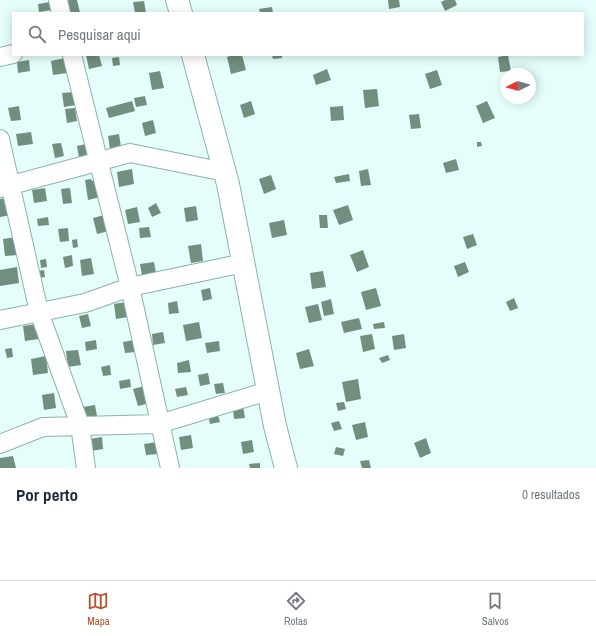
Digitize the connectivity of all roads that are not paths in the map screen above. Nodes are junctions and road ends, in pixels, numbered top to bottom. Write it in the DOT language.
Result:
graph roads {
  1 [pos="58,0"];
  2 [pos="177,0"];
  3 [pos="61,12"];
  4 [pos="181,12"];
  5 [pos="12,54"];
  6 [pos="72,56"];
  7 [pos="193,56"];
  8 [pos="0,57"];
  9 [pos="0,139"];
  10 [pos="98,162"];
  11 [pos="225,172"];
  12 [pos="5,187"];
  13 [pos="244,262"];
  14 [pos="130,287"];
  15 [pos="39,312"];
  16 [pos="0,320"];
  17 [pos="268,391"];
  18 [pos="159,424"];
  19 [pos="80,425"];
  20 [pos="0,444"];
  21 [pos="86,468"];
  22 [pos="170,468"];
  23 [pos="286,468"];
  1 -- 3 [label="street"];
  2 -- 4 [label="main road"];
  5 -- 8 [label="street"];
  6 -- 10 [label="street"];
  7 -- 11 [label="main road"];
  9 -- 12 [label="street"];
  10 -- 11 [label="street"];
  10 -- 12 [label="street"];
  10 -- 14 [label="street"];
  11 -- 13 [label="main road"];
  12 -- 15 [label="street"];
  13 -- 14 [label="street"];
  13 -- 17 [label="main road"];
  14 -- 15 [label="street"];
  14 -- 18 [label="street"];
  15 -- 16 [label="street"];
  15 -- 19 [label="street"];
  17 -- 18 [label="street"];
  17 -- 23 [label="main road"];
  18 -- 19 [label="street"];
  18 -- 22 [label="street"];
  19 -- 20 [label="street"];
  19 -- 21 [label="street"];
}
